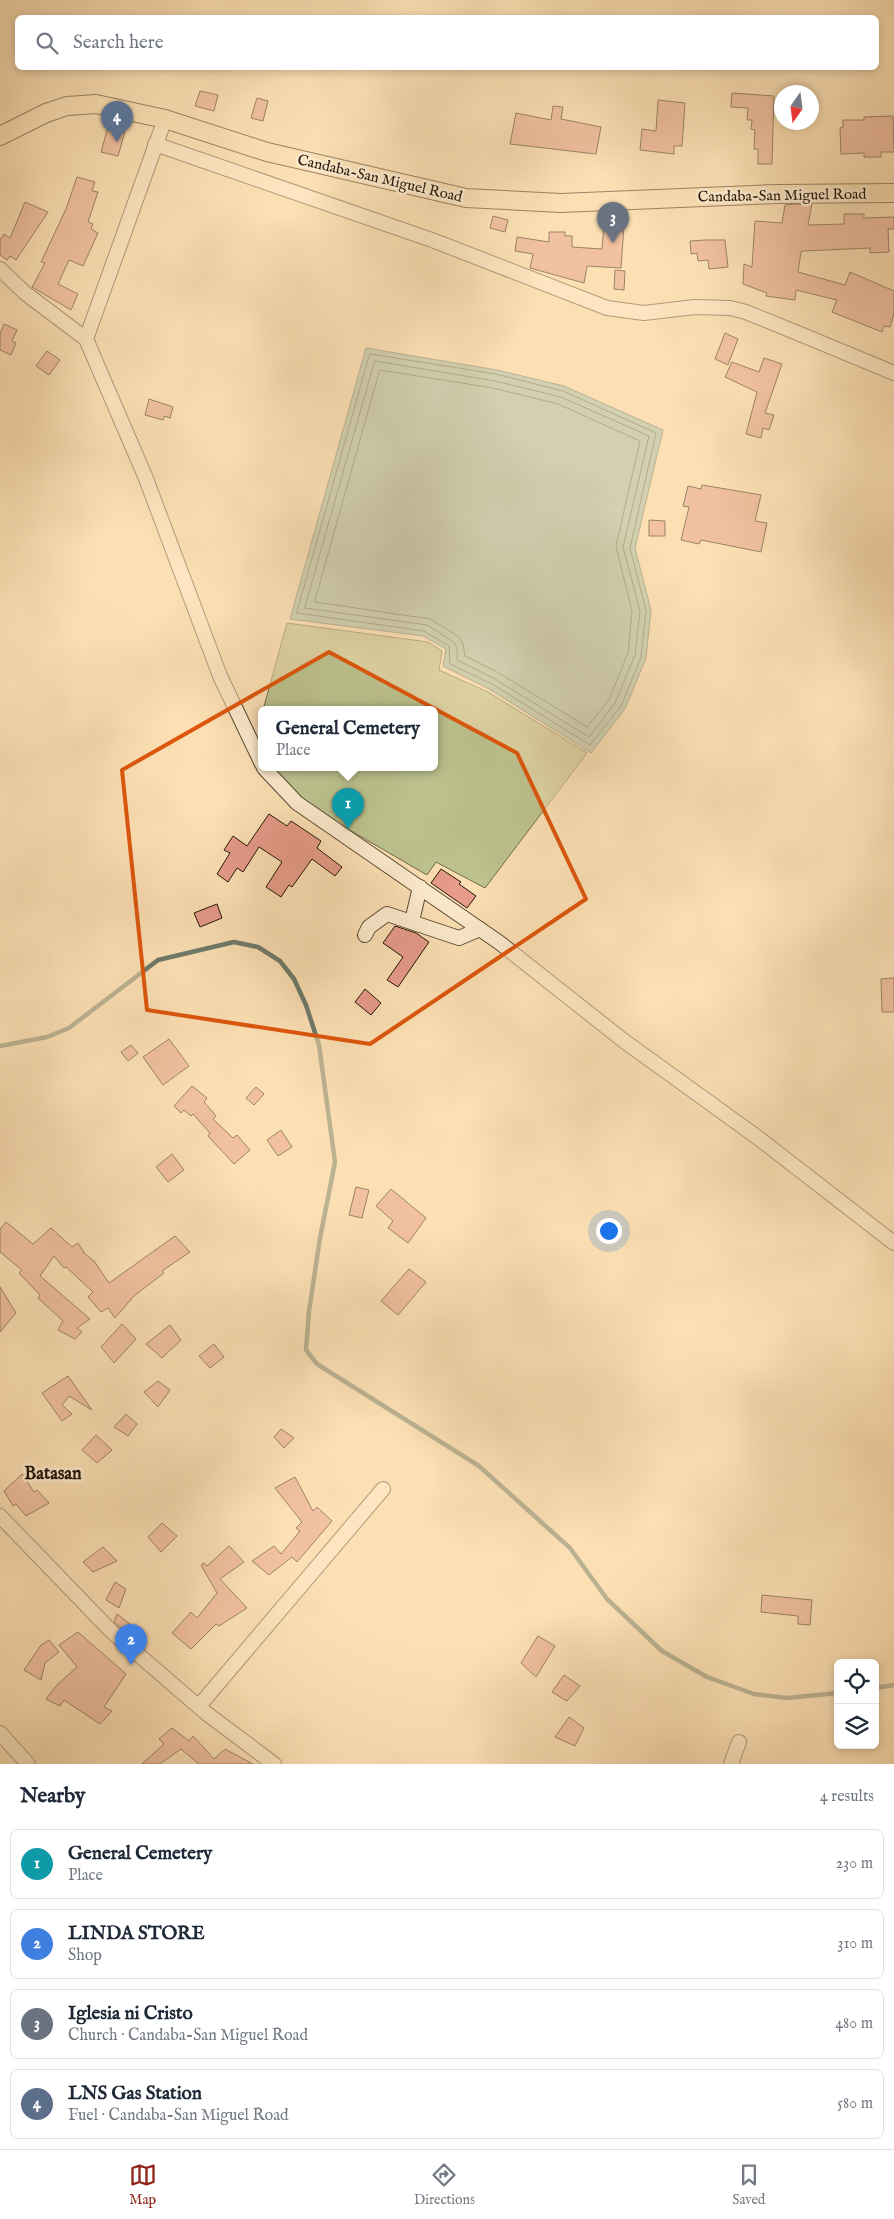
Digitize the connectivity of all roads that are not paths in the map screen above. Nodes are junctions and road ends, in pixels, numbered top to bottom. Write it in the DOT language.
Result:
graph roads {
  1 [pos="165,119"];
  2 [pos="0,136"];
  3 [pos="155,144"];
  4 [pos="894,193"];
  5 [pos="0,269"];
  6 [pos="86,339"];
  7 [pos="894,373"];
  8 [pos="258,756"];
  9 [pos="267,771"];
  10 [pos="420,886"];
  11 [pos="412,922"];
  12 [pos="480,929"];
  13 [pos="365,935"];
  14 [pos="894,1243"];
  15 [pos="383,1488"];
  16 [pos="0,1516"];
  17 [pos="198,1706"];
  18 [pos="0,1733"];
  19 [pos="739,1742"];
  20 [pos="28,1764"];
  21 [pos="274,1764"];
  22 [pos="731,1764"];
  1 -- 2 [label="main road, Candaba-San Miguel Road"];
  1 -- 3 [label="street"];
  1 -- 4 [label="main road, Candaba-San Miguel Road"];
  3 -- 6 [label="street"];
  3 -- 7 [label="street"];
  5 -- 6 [label="street"];
  6 -- 8 [label="street"];
  9 -- 10 [label="street"];
  10 -- 11 [label="street"];
  10 -- 12 [label="street"];
  11 -- 12 [label="street"];
  11 -- 13 [label="street"];
  12 -- 14 [label="street"];
  15 -- 17 [label="street"];
  16 -- 17 [label="street"];
  17 -- 21 [label="street"];
  18 -- 20 [label="street"];
  19 -- 22 [label="street"];
}
